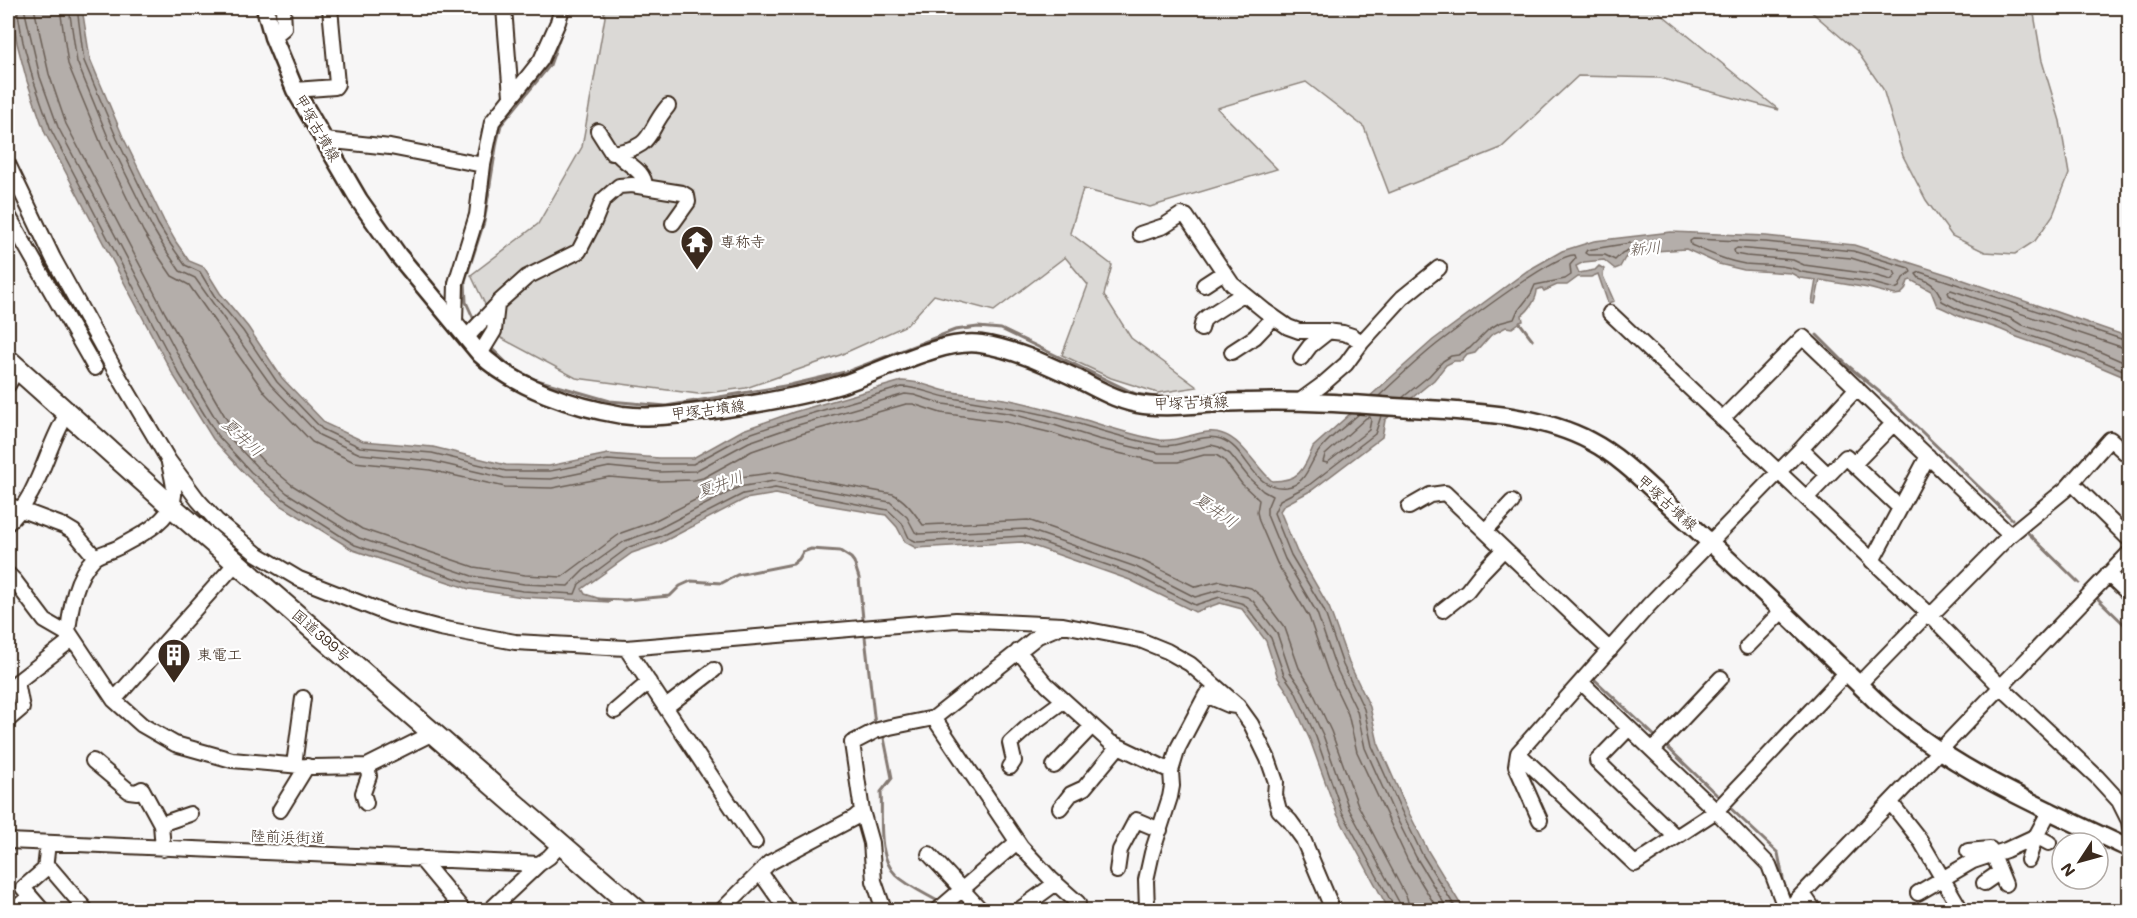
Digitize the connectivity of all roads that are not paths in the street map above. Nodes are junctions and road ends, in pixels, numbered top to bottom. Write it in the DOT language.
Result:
graph roads {
  1 [pos="265,8"];
  2 [pos="283,8"];
  3 [pos="330,8"];
  4 [pos="504,8"];
  5 [pos="562,8"];
  6 [pos="273,37"];
  7 [pos="295,90"];
  8 [pos="511,96"];
  9 [pos="668,106"];
  10 [pos="598,131"];
  11 [pos="324,140"];
  12 [pos="617,153"];
  13 [pos="8,164"];
  14 [pos="483,165"];
  15 [pos="645,186"];
  16 [pos="8,215"];
  17 [pos="674,223"];
  18 [pos="1140,234"];
  19 [pos="1439,268"];
  20 [pos="1224,272"];
  21 [pos="1204,285"];
  22 [pos="1243,294"];
  23 [pos="493,309"];
  24 [pos="1610,313"];
  25 [pos="1274,317"];
  26 [pos="455,324"];
  27 [pos="1201,329"];
  28 [pos="1329,331"];
  29 [pos="469,335"];
  30 [pos="1362,342"];
  31 [pos="483,350"];
  32 [pos="1233,352"];
  33 [pos="1301,358"];
  34 [pos="95,368"];
  35 [pos="11,371"];
  36 [pos="1857,388"];
  37 [pos="1308,401"];
  38 [pos="67,414"];
  39 [pos="1722,419"];
  40 [pos="1894,423"];
  41 [pos="1801,449"];
  42 [pos="1929,456"];
  43 [pos="2130,458"];
  44 [pos="169,461"];
  45 [pos="1854,464"];
  46 [pos="1779,472"];
  47 [pos="1828,475"];
  48 [pos="2072,483"];
  49 [pos="1806,498"];
  50 [pos="1512,502"];
  51 [pos="171,506"];
  52 [pos="14,507"];
  53 [pos="1409,507"];
  54 [pos="1900,508"];
  55 [pos="8,523"];
  56 [pos="1485,531"];
  57 [pos="2010,535"];
  58 [pos="2130,540"];
  59 [pos="1710,542"];
  60 [pos="1504,549"];
  61 [pos="2129,552"];
  62 [pos="95,557"];
  63 [pos="1872,561"];
  64 [pos="236,563"];
  65 [pos="8,574"];
  66 [pos="2108,574"];
  67 [pos="2130,595"];
  68 [pos="1443,609"];
  69 [pos="1783,610"];
  70 [pos="1928,613"];
  71 [pos="1063,625"];
  72 [pos="68,631"];
  73 [pos="1747,647"];
  74 [pos="626,648"];
  75 [pos="1610,650"];
  76 [pos="1018,651"];
  77 [pos="714,670"];
  78 [pos="13,677"];
  79 [pos="1854,677"];
  80 [pos="1721,678"];
  81 [pos="649,682"];
  82 [pos="1581,682"];
  83 [pos="2000,686"];
  84 [pos="303,698"];
  85 [pos="114,700"];
  86 [pos="1063,701"];
  87 [pos="1238,706"];
  88 [pos="666,707"];
  89 [pos="615,711"];
  90 [pos="934,718"];
  91 [pos="8,720"];
  92 [pos="1092,726"];
  93 [pos="1629,728"];
  94 [pos="433,730"];
  95 [pos="1118,747"];
  96 [pos="1653,750"];
  97 [pos="1939,751"];
  98 [pos="1518,753"];
  99 [pos="93,760"];
  100 [pos="301,766"];
  101 [pos="367,766"];
  102 [pos="1054,766"];
  103 [pos="1010,767"];
  104 [pos="1171,771"];
  105 [pos="1891,802"];
  106 [pos="366,803"];
  107 [pos="1060,808"];
  108 [pos="280,810"];
  109 [pos="2050,810"];
  110 [pos="862,811"];
  111 [pos="1716,811"];
  112 [pos="190,814"];
  113 [pos="1540,820"];
  114 [pos="161,824"];
  115 [pos="2130,827"];
  116 [pos="1160,830"];
  117 [pos="2036,836"];
  118 [pos="1676,837"];
  119 [pos="8,842"];
  120 [pos="755,842"];
  121 [pos="1017,842"];
  122 [pos="48,843"];
  123 [pos="2049,843"];
  124 [pos="2128,843"];
  125 [pos="560,845"];
  126 [pos="163,849"];
  127 [pos="1968,851"];
  128 [pos="1997,853"];
  129 [pos="929,854"];
  130 [pos="420,858"];
  131 [pos="2028,860"];
  132 [pos="539,864"];
  133 [pos="45,869"];
  134 [pos="1117,871"];
  135 [pos="760,872"];
  136 [pos="1944,879"];
  137 [pos="1056,883"];
  138 [pos="1984,883"];
  139 [pos="962,890"];
  140 [pos="1918,893"];
  141 [pos="1803,894"];
  142 [pos="30,896"];
  143 [pos="1078,903"];
  144 [pos="786,909"];
  145 [pos="14,910"];
  146 [pos="42,910"];
  147 [pos="86,910"];
  148 [pos="463,910"];
  149 [pos="490,910"];
  150 [pos="637,910"];
  151 [pos="722,910"];
  152 [pos="884,910"];
  153 [pos="938,910"];
  154 [pos="981,910"];
  155 [pos="1019,910"];
  156 [pos="1147,910"];
  157 [pos="1333,910"];
  158 [pos="1786,910"];
  159 [pos="1814,910"];
  160 [pos="1961,910"];
  1 -- 6 [label="main road, 甲塚古墳線"];
  2 -- 6 [label="street"];
  3 -- 7 [label="street"];
  4 -- 8 [label="street"];
  5 -- 8 [label="street"];
  6 -- 7 [label="main road, 甲塚古墳線"];
  7 -- 11 [label="main road, 甲塚古墳線"];
  8 -- 14 [label="street"];
  9 -- 12 [label="street"];
  10 -- 12 [label="street"];
  11 -- 14 [label="street"];
  11 -- 26 [label="main road, 甲塚古墳線"];
  12 -- 15 [label="street"];
  13 -- 44 [label="street"];
  14 -- 26 [label="street"];
  15 -- 17 [label="street"];
  15 -- 23 [label="street"];
  16 -- 34 [label="street"];
  18 -- 20 [label="street"];
  19 -- 30 [label="street"];
  20 -- 21 [label="street"];
  20 -- 22 [label="street"];
  22 -- 25 [label="street"];
  22 -- 27 [label="street"];
  23 -- 29 [label="street"];
  23 -- 31 [label="street"];
  24 -- 39 [label="street"];
  25 -- 28 [label="street"];
  25 -- 32 [label="street"];
  26 -- 29 [label="main road, 甲塚古墳線"];
  28 -- 30 [label="street"];
  28 -- 33 [label="street"];
  29 -- 31 [label="main road, 甲塚古墳線"];
  30 -- 37 [label="street"];
  31 -- 37 [label="main road, 甲塚古墳線"];
  35 -- 38 [label="highway, 国道399号"];
  36 -- 39 [label="street"];
  36 -- 40 [label="street"];
  36 -- 41 [label="street"];
  37 -- 59 [label="main road, 甲塚古墳線"];
  38 -- 51 [label="highway, 国道399号"];
  38 -- 52 [label="street"];
  39 -- 46 [label="street"];
  40 -- 42 [label="street"];
  40 -- 45 [label="street"];
  41 -- 46 [label="street"];
  41 -- 47 [label="street"];
  42 -- 54 [label="street"];
  42 -- 57 [label="street"];
  43 -- 48 [label="street"];
  44 -- 51 [label="street"];
  44 -- 74 [label="street"];
  45 -- 47 [label="street"];
  45 -- 54 [label="street"];
  46 -- 49 [label="street"];
  46 -- 59 [label="street"];
  47 -- 49 [label="street"];
  48 -- 57 [label="street"];
  48 -- 58 [label="street"];
  49 -- 63 [label="street"];
  50 -- 56 [label="street"];
  51 -- 62 [label="street"];
  51 -- 64 [label="highway, 国道399号"];
  52 -- 55 [label="street"];
  52 -- 62 [label="street"];
  53 -- 56 [label="street"];
  54 -- 63 [label="street"];
  56 -- 60 [label="street"];
  57 -- 70 [label="street"];
  59 -- 69 [label="main road, 甲塚古墳線"];
  59 -- 75 [label="street"];
  60 -- 68 [label="street"];
  60 -- 75 [label="street"];
  61 -- 66 [label="street"];
  62 -- 72 [label="street"];
  63 -- 70 [label="street"];
  64 -- 85 [label="street"];
  64 -- 94 [label="highway, 国道399号"];
  65 -- 72 [label="street"];
  66 -- 67 [label="street"];
  66 -- 83 [label="street"];
  69 -- 73 [label="street"];
  69 -- 79 [label="main road, 甲塚古墳線"];
  70 -- 79 [label="street"];
  70 -- 83 [label="street"];
  71 -- 74 [label="street"];
  71 -- 76 [label="street"];
  71 -- 87 [label="street"];
  72 -- 78 [label="street"];
  72 -- 85 [label="street"];
  74 -- 81 [label="street"];
  75 -- 82 [label="street"];
  76 -- 86 [label="street"];
  76 -- 90 [label="street"];
  77 -- 88 [label="street"];
  78 -- 91 [label="street"];
  79 -- 97 [label="main road, 甲塚古墳線"];
  79 -- 111 [label="street"];
  80 -- 96 [label="street"];
  81 -- 88 [label="street"];
  81 -- 89 [label="street"];
  82 -- 93 [label="street"];
  82 -- 98 [label="street"];
  83 -- 97 [label="street"];
  83 -- 115 [label="street"];
  84 -- 100 [label="street"];
  85 -- 100 [label="street"];
  86 -- 92 [label="street"];
  86 -- 103 [label="street"];
  87 -- 104 [label="street"];
  87 -- 157 [label="street"];
  88 -- 120 [label="street"];
  90 -- 110 [label="street"];
  90 -- 121 [label="street"];
  92 -- 95 [label="street"];
  92 -- 102 [label="street"];
  93 -- 96 [label="street"];
  93 -- 118 [label="street"];
  94 -- 101 [label="street"];
  94 -- 125 [label="highway, 国道399号"];
  95 -- 104 [label="street"];
  95 -- 107 [label="street"];
  96 -- 111 [label="street"];
  97 -- 105 [label="street"];
  97 -- 109 [label="main road, 甲塚古墳線"];
  98 -- 113 [label="street"];
  98 -- 118 [label="street"];
  99 -- 114 [label="street"];
  100 -- 101 [label="street"];
  100 -- 108 [label="street"];
  101 -- 106 [label="street"];
  104 -- 116 [label="street"];
  105 -- 136 [label="street"];
  105 -- 141 [label="street"];
  109 -- 117 [label="street"];
  109 -- 124 [label="main road, 甲塚古墳線"];
  110 -- 135 [label="street"];
  110 -- 152 [label="street"];
  111 -- 118 [label="street"];
  111 -- 158 [label="street"];
  112 -- 114 [label="street"];
  114 -- 126 [label="street"];
  116 -- 134 [label="street"];
  116 -- 156 [label="street"];
  117 -- 123 [label="street"];
  117 -- 128 [label="street"];
  117 -- 131 [label="street"];
  119 -- 122 [label="street, 陸前浜街道"];
  121 -- 137 [label="street"];
  121 -- 139 [label="street"];
  122 -- 126 [label="street, 陸前浜街道"];
  122 -- 133 [label="street"];
  125 -- 132 [label="street"];
  125 -- 150 [label="highway, 国道399号"];
  126 -- 130 [label="street, 陸前浜街道"];
  127 -- 128 [label="street"];
  128 -- 136 [label="street"];
  128 -- 138 [label="street"];
  129 -- 139 [label="street"];
  130 -- 132 [label="street, 陸前浜街道"];
  130 -- 148 [label="street"];
  132 -- 149 [label="street"];
  133 -- 142 [label="street"];
  133 -- 147 [label="street"];
  135 -- 144 [label="street"];
  135 -- 151 [label="street"];
  136 -- 140 [label="street"];
  136 -- 160 [label="street"];
  137 -- 143 [label="street"];
  137 -- 155 [label="street"];
  139 -- 153 [label="street"];
  139 -- 154 [label="street"];
  141 -- 158 [label="street"];
  141 -- 159 [label="street"];
  142 -- 145 [label="street"];
  142 -- 146 [label="street"];
}
